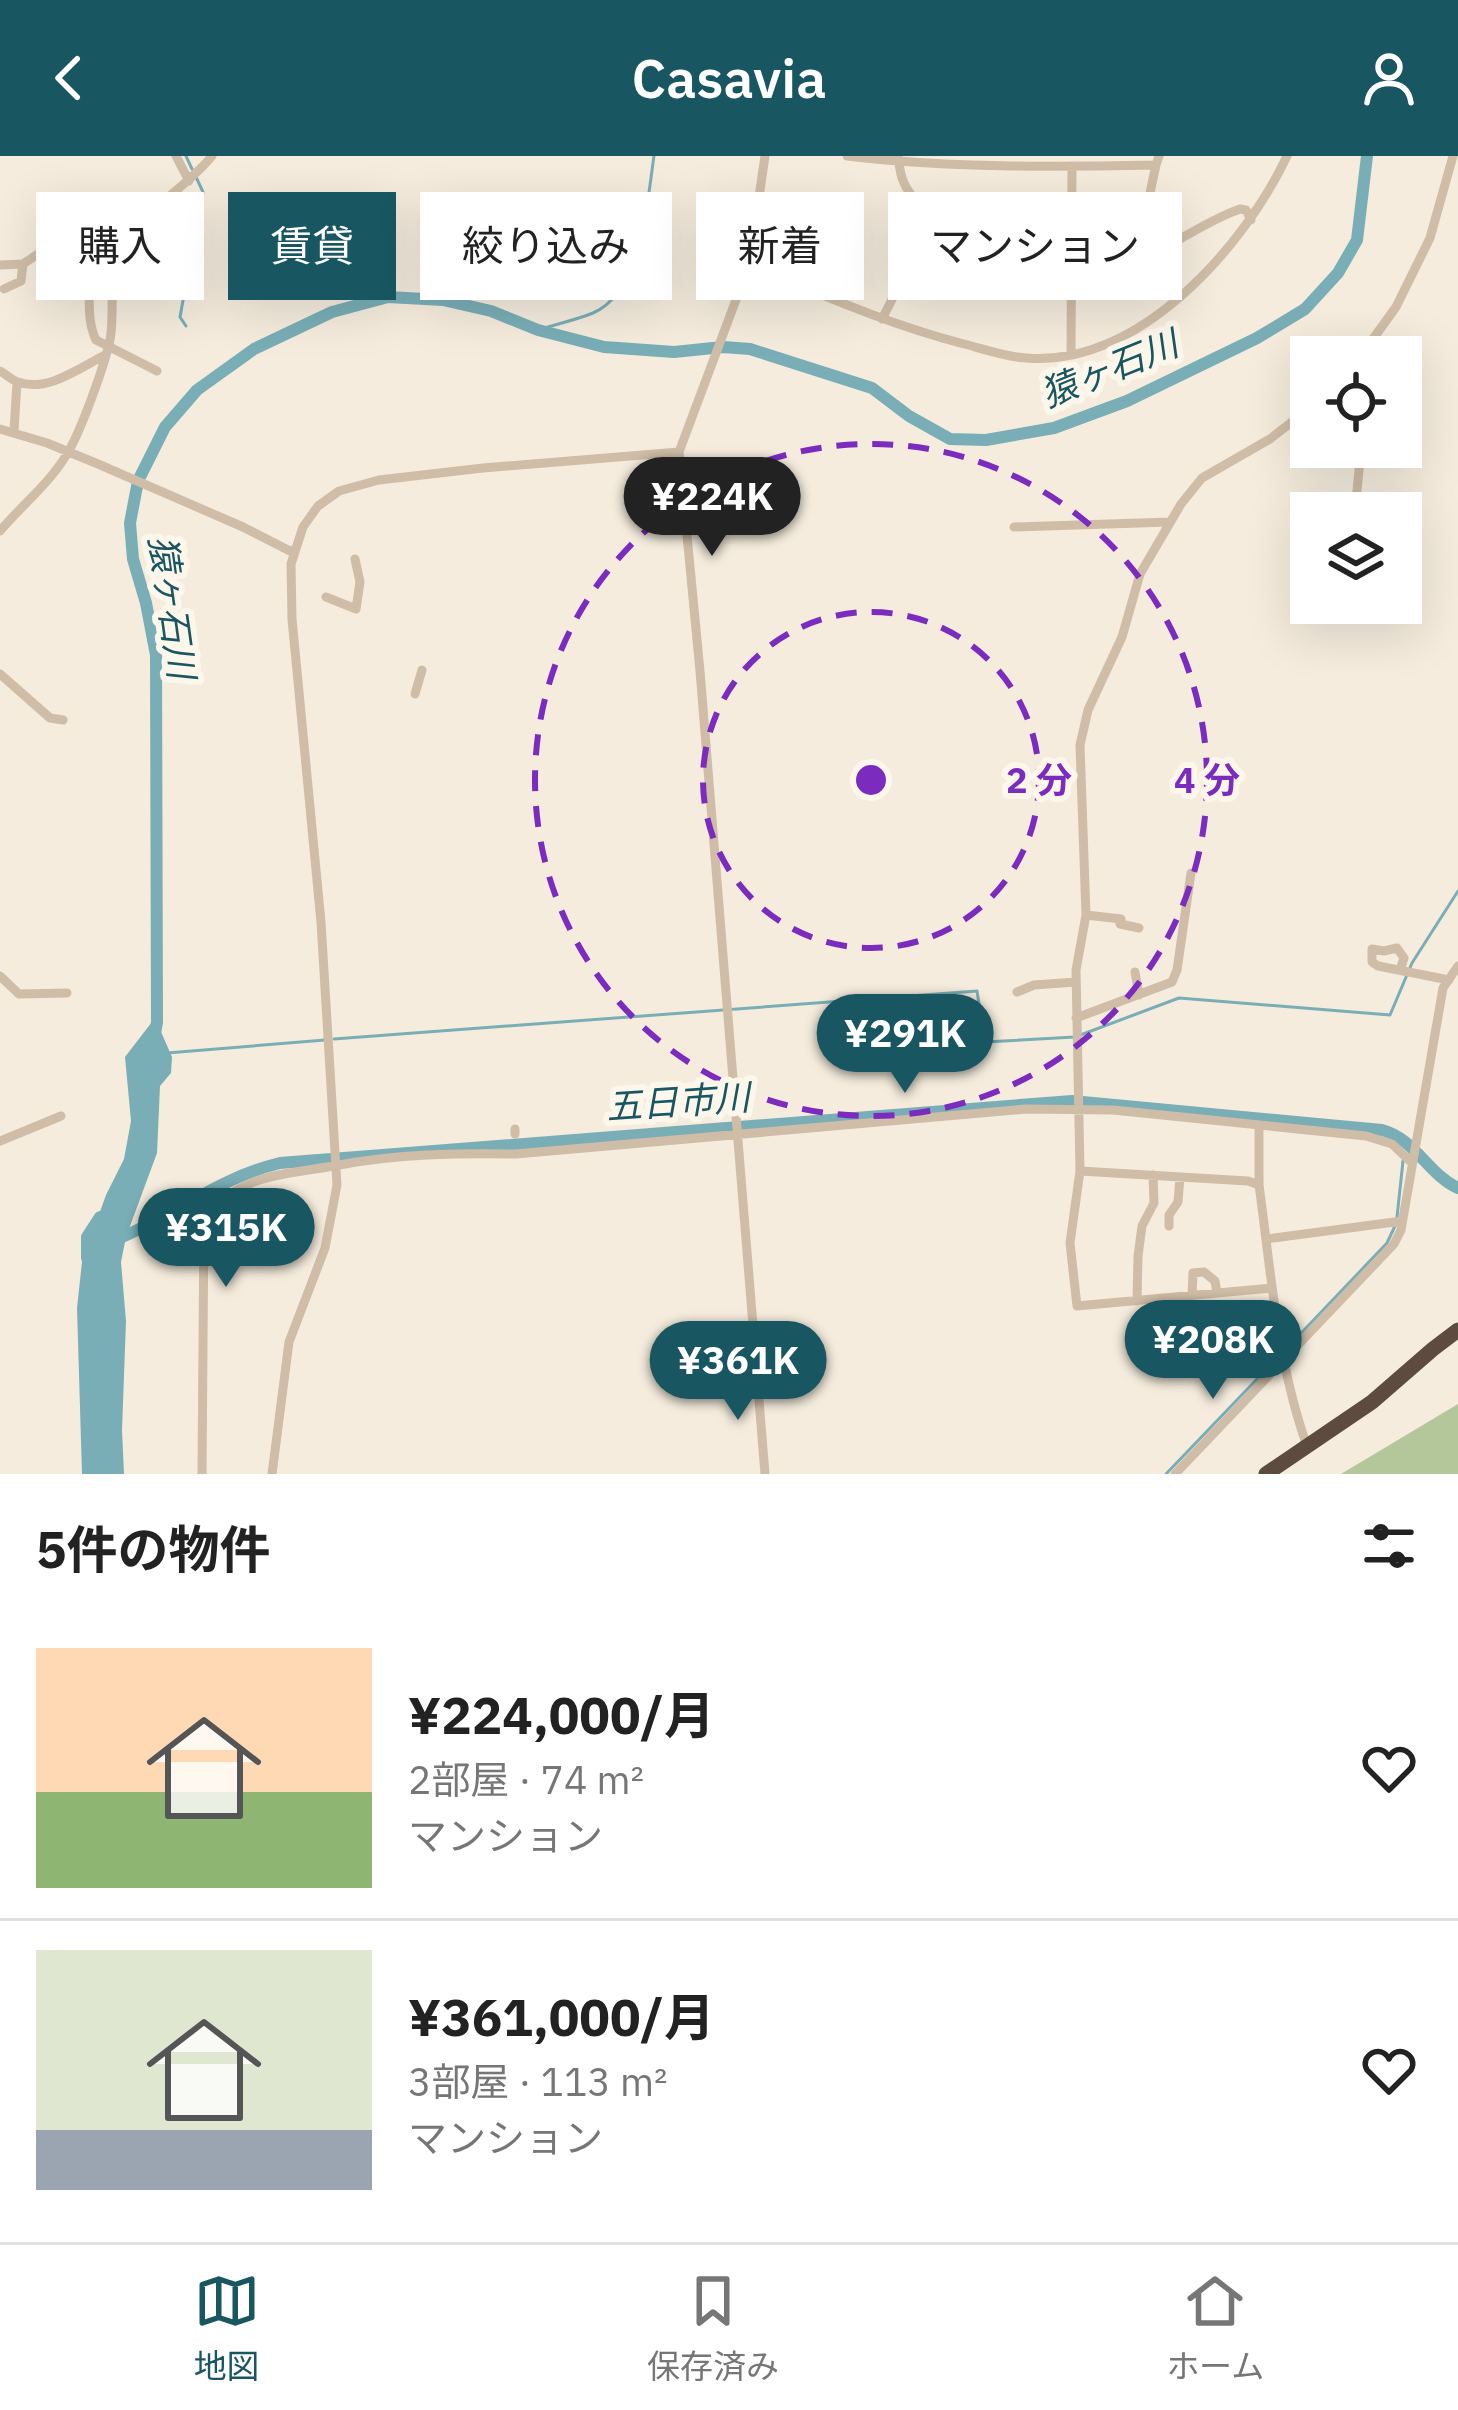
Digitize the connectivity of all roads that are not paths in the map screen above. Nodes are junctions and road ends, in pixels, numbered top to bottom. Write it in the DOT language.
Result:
graph roads {
  1 [pos="176,156"];
  2 [pos="212,156"];
  3 [pos="765,156"];
  4 [pos="847,156"];
  5 [pos="1287,156"];
  6 [pos="1453,156"];
  7 [pos="899,159"];
  8 [pos="918,159"];
  9 [pos="1043,160"];
  10 [pos="1158,160"];
  11 [pos="1072,166"];
  12 [pos="189,181"];
  13 [pos="760,192"];
  14 [pos="912,192"];
  15 [pos="1072,192"];
  16 [pos="1150,192"];
  17 [pos="1251,220"];
  18 [pos="1182,237"];
  19 [pos="36,255"];
  20 [pos="23,264"];
  21 [pos="0,265"];
  22 [pos="4,290"];
  23 [pos="87,300"];
  24 [pos="735,300"];
  25 [pos="834,300"];
  26 [pos="891,300"];
  27 [pos="1071,300"];
  28 [pos="882,319"];
  29 [pos="1375,336"];
  30 [pos="107,350"];
  31 [pos="1071,354"];
  32 [pos="0,371"];
  33 [pos="157,371"];
  34 [pos="17,382"];
  35 [pos="1290,423"];
  36 [pos="0,429"];
  37 [pos="14,431"];
  38 [pos="68,452"];
  39 [pos="679,452"];
  40 [pos="1170,522"];
  41 [pos="1014,526"];
  42 [pos="0,531"];
  43 [pos="294,550"];
  44 [pos="356,559"];
  45 [pos="326,597"];
  46 [pos="422,670"];
  47 [pos="0,674"];
  48 [pos="415,694"];
  49 [pos="63,720"];
  50 [pos="1191,873"];
  51 [pos="1086,915"];
  52 [pos="1139,928"];
  53 [pos="1458,966"];
  54 [pos="1400,970"];
  55 [pos="1135,972"];
  56 [pos="0,976"];
  57 [pos="1449,980"];
  58 [pos="1076,982"];
  59 [pos="1017,992"];
  60 [pos="67,993"];
  61 [pos="1139,995"];
  62 [pos="1441,1003"];
  63 [pos="1458,1007"];
  64 [pos="1076,1018"];
  65 [pos="1077,1108"];
  66 [pos="61,1116"];
  67 [pos="1258,1126"];
  68 [pos="736,1135"];
  69 [pos="0,1141"];
  70 [pos="1413,1161"];
  71 [pos="337,1164"];
  72 [pos="1080,1171"];
  73 [pos="1153,1175"];
  74 [pos="1180,1177"];
  75 [pos="1259,1185"];
  76 [pos="1402,1221"];
  77 [pos="1169,1226"];
  78 [pos="1266,1239"];
  79 [pos="1272,1288"];
  80 [pos="1217,1293"];
  81 [pos="1192,1296"];
  82 [pos="1137,1301"];
  83 [pos="1458,1330"];
  84 [pos="1284,1362"];
  85 [pos="1306,1446"];
  86 [pos="202,1474"];
  87 [pos="272,1474"];
  88 [pos="765,1474"];
  89 [pos="1175,1474"];
  90 [pos="1266,1474"];
  1 -- 12 [label="street"];
  2 -- 12 [label="street"];
  3 -- 13 [label="street"];
  4 -- 7 [label="street"];
  5 -- 17 [label="street"];
  6 -- 29 [label="street"];
  7 -- 8 [label="street"];
  7 -- 14 [label="street"];
  8 -- 9 [label="street"];
  9 -- 11 [label="street"];
  10 -- 11 [label="street"];
  10 -- 16 [label="street"];
  11 -- 15 [label="street"];
  12 -- 30 [label="street"];
  17 -- 18 [label="street"];
  17 -- 31 [label="street"];
  19 -- 20 [label="street"];
  20 -- 21 [label="street"];
  20 -- 22 [label="street"];
  23 -- 30 [label="street"];
  24 -- 39 [label="street"];
  25 -- 28 [label="street"];
  26 -- 28 [label="street"];
  27 -- 31 [label="street"];
  28 -- 31 [label="street"];
  30 -- 33 [label="street"];
  30 -- 34 [label="street"];
  30 -- 38 [label="street"];
  32 -- 34 [label="street"];
  34 -- 37 [label="street"];
  35 -- 40 [label="street"];
  36 -- 37 [label="street"];
  37 -- 38 [label="street"];
  38 -- 42 [label="street"];
  38 -- 43 [label="street"];
  39 -- 43 [label="street"];
  39 -- 68 [label="street"];
  40 -- 41 [label="street"];
  40 -- 51 [label="street"];
  43 -- 71 [label="street"];
  44 -- 45 [label="street"];
  46 -- 48 [label="street"];
  47 -- 49 [label="street"];
  50 -- 61 [label="street"];
  51 -- 52 [label="street"];
  51 -- 58 [label="street"];
  53 -- 57 [label="street"];
  54 -- 57 [label="street"];
  55 -- 61 [label="street"];
  56 -- 60 [label="street"];
  57 -- 62 [label="street"];
  58 -- 59 [label="street"];
  58 -- 64 [label="street"];
  61 -- 64 [label="street"];
  62 -- 63 [label="street"];
  62 -- 70 [label="street"];
  64 -- 65 [label="street"];
  65 -- 67 [label="street"];
  65 -- 68 [label="street"];
  65 -- 72 [label="street"];
  66 -- 69 [label="street"];
  67 -- 70 [label="street"];
  67 -- 75 [label="street"];
  68 -- 71 [label="street"];
  68 -- 88 [label="street"];
  70 -- 76 [label="street"];
  71 -- 86 [label="street"];
  71 -- 87 [label="street"];
  72 -- 73 [label="street"];
  72 -- 82 [label="street"];
  73 -- 74 [label="street"];
  73 -- 82 [label="street"];
  74 -- 75 [label="street"];
  74 -- 77 [label="street"];
  75 -- 78 [label="street"];
  76 -- 78 [label="street"];
  76 -- 84 [label="street"];
  78 -- 79 [label="street"];
  79 -- 80 [label="street"];
  79 -- 84 [label="street"];
  80 -- 81 [label="street"];
  80 -- 81 [label="street"];
  81 -- 82 [label="street"];
  83 -- 85 [label="highway"];
  84 -- 85 [label="street"];
  84 -- 89 [label="street"];
  85 -- 90 [label="highway"];
}
